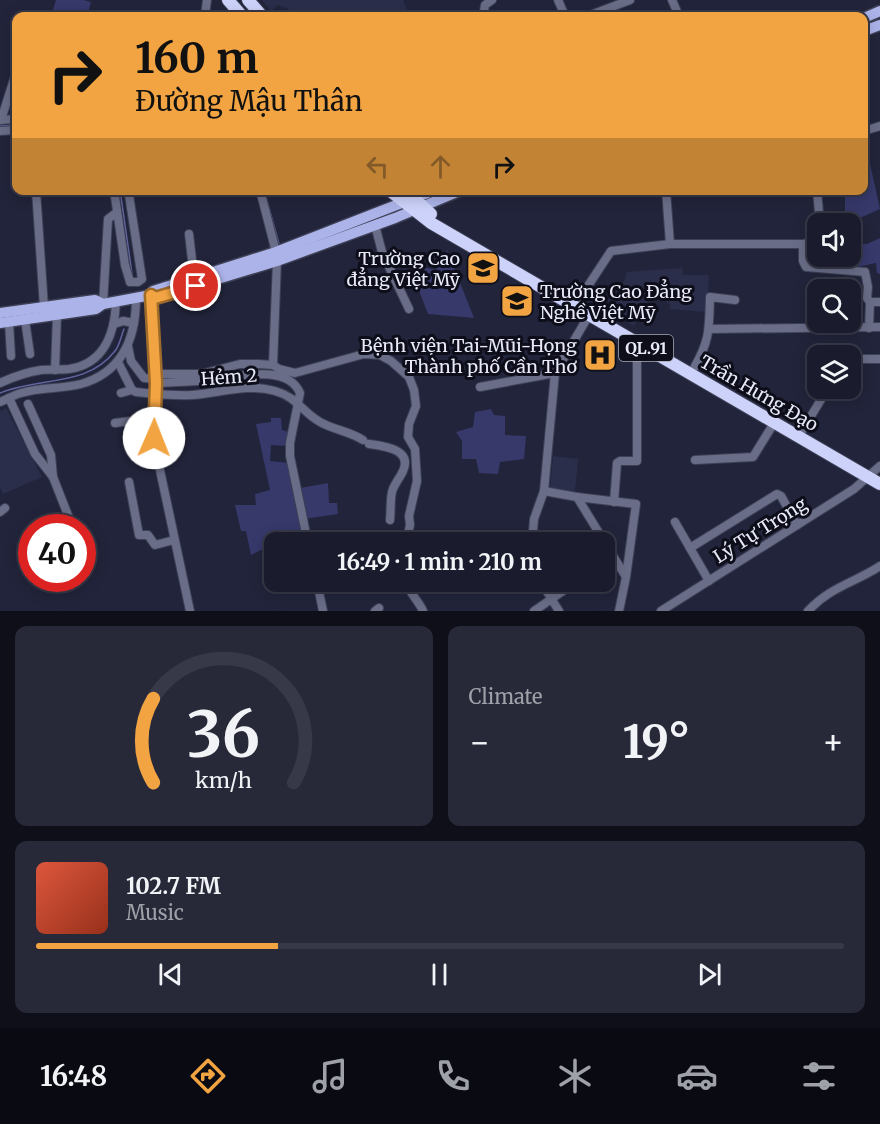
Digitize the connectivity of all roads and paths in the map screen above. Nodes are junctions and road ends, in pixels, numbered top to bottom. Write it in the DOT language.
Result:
graph roads {
  1 [pos="228,0"];
  2 [pos="248,0"];
  3 [pos="492,0"];
  4 [pos="630,0"];
  5 [pos="238,12"];
  6 [pos="258,12"];
  7 [pos="485,12"];
  8 [pos="598,12"];
  9 [pos="12,85"];
  10 [pos="0,120"];
  11 [pos="36,195"];
  12 [pos="114,195"];
  13 [pos="129,195"];
  14 [pos="261,195"];
  15 [pos="425,195"];
  16 [pos="441,195"];
  17 [pos="666,195"];
  18 [pos="817,195"];
  19 [pos="411,202"];
  20 [pos="116,213"];
  21 [pos="819,213"];
  22 [pos="375,225"];
  23 [pos="189,234"];
  24 [pos="807,243"];
  25 [pos="670,244"];
  26 [pos="803,244"];
  27 [pos="276,256"];
  28 [pos="194,277"];
  29 [pos="142,279"];
  30 [pos="130,282"];
  31 [pos="143,296"];
  32 [pos="735,300"];
  33 [pos="116,301"];
  34 [pos="578,301"];
  35 [pos="870,302"];
  36 [pos="880,302"];
  37 [pos="103,304"];
  38 [pos="44,307"];
  39 [pos="409,309"];
  40 [pos="0,313"];
  41 [pos="57,315"];
  42 [pos="590,315"];
  43 [pos="25,320"];
  44 [pos="5,322"];
  45 [pos="134,323"];
  46 [pos="114,324"];
  47 [pos="880,327"];
  48 [pos="868,328"];
  49 [pos="710,329"];
  50 [pos="636,343"];
  51 [pos="128,346"];
  52 [pos="30,354"];
  53 [pos="11,356"];
  54 [pos="861,359"];
  55 [pos="880,359"];
  56 [pos="118,362"];
  57 [pos="273,365"];
  58 [pos="694,368"];
  59 [pos="55,370"];
  60 [pos="555,373"];
  61 [pos="155,379"];
  62 [pos="0,383"];
  63 [pos="480,387"];
  64 [pos="132,390"];
  65 [pos="121,393"];
  66 [pos="155,394"];
  67 [pos="9,398"];
  68 [pos="821,399"];
  69 [pos="0,402"];
  70 [pos="298,402"];
  71 [pos="28,404"];
  72 [pos="154,417"];
  73 [pos="115,423"];
  74 [pos="774,423"];
  75 [pos="802,431"];
  76 [pos="175,435"];
  77 [pos="154,438"];
  78 [pos="695,459"];
  79 [pos="875,472"];
  80 [pos="52,477"];
  81 [pos="129,482"];
  82 [pos="880,484"];
  83 [pos="544,491"];
  84 [pos="577,497"];
  85 [pos="614,502"];
  86 [pos="67,514"];
  87 [pos="390,520"];
  88 [pos="675,522"];
  89 [pos="798,525"];
  90 [pos="306,532"];
  91 [pos="408,532"];
  92 [pos="533,532"];
  93 [pos="174,540"];
  94 [pos="690,548"];
  95 [pos="880,566"];
  96 [pos="626,577"];
  97 [pos="709,581"];
  98 [pos="319,592"];
  99 [pos="411,592"];
  100 [pos="547,592"];
  101 [pos="562,592"];
  102 [pos="552,599"];
  103 [pos="190,611"];
  104 [pos="323,611"];
  105 [pos="423,611"];
  106 [pos="534,611"];
  107 [pos="559,611"];
  108 [pos="619,611"];
  109 [pos="661,611"];
  110 [pos="808,611"];
  1 -- 5 [label="highway"];
  2 -- 6 [label="highway"];
  3 -- 7 [label="street"];
  4 -- 8 [label="street"];
  9 -- 10 [label="street"];
  11 -- 38 [label="street"];
  12 -- 20 [label="street"];
  13 -- 29 [label="street"];
  14 -- 27 [label="street"];
  15 -- 19 [label="main road"];
  16 -- 19 [label="main road"];
  17 -- 25 [label="street"];
  18 -- 21 [label="street"];
  19 -- 22 [label="main road"];
  19 -- 27 [label="main road"];
  19 -- 34 [label="highway, Trần Hưng Đạo / QL.91"];
  19 -- 42 [label="highway, Trần Hưng Đạo / QL.91"];
  20 -- 30 [label="street"];
  20 -- 37 [label="street"];
  22 -- 27 [label="main road"];
  22 -- 39 [label="street"];
  23 -- 28 [label="street"];
  24 -- 26 [label="street"];
  25 -- 26 [label="street"];
  25 -- 34 [label="street"];
  26 -- 35 [label="street"];
  27 -- 28 [label="main road"];
  27 -- 31 [label="main road"];
  27 -- 57 [label="street"];
  28 -- 31 [label="main road"];
  29 -- 30 [label="street"];
  29 -- 31 [label="street"];
  30 -- 31 [label="street"];
  31 -- 33 [label="main road"];
  31 -- 45 [label="street"];
  31 -- 61 [label="street"];
  32 -- 49 [label="street"];
  33 -- 37 [label="main road"];
  33 -- 46 [label="street"];
  34 -- 58 [label="highway, Trần Hưng Đạo / QL.91"];
  35 -- 36 [label="street"];
  35 -- 48 [label="street"];
  37 -- 38 [label="main road"];
  37 -- 41 [label="main road"];
  38 -- 40 [label="main road"];
  41 -- 43 [label="main road"];
  41 -- 59 [label="street"];
  42 -- 50 [label="highway, Trần Hưng Đạo / QL.91"];
  42 -- 60 [label="street"];
  43 -- 44 [label="main road"];
  43 -- 52 [label="street"];
  44 -- 53 [label="street"];
  45 -- 46 [label="street"];
  45 -- 51 [label="street"];
  46 -- 59 [label="street"];
  47 -- 48 [label="street"];
  48 -- 49 [label="street"];
  49 -- 58 [label="street"];
  50 -- 74 [label="highway, Trần Hưng Đạo / QL.91"];
  50 -- 85 [label="street"];
  51 -- 56 [label="street"];
  51 -- 61 [label="street"];
  54 -- 55 [label="street"];
  56 -- 64 [label="street"];
  56 -- 67 [label="street"];
  57 -- 61 [label="street"];
  57 -- 91 [label="street"];
  58 -- 75 [label="highway, Trần Hưng Đạo / QL.91"];
  59 -- 62 [label="street"];
  60 -- 63 [label="street"];
  60 -- 83 [label="street"];
  61 -- 66 [label="street"];
  61 -- 70 [label="street"];
  64 -- 65 [label="street"];
  64 -- 66 [label="street, Hẻm 2"];
  66 -- 70 [label="street, Hẻm 2"];
  66 -- 72 [label="street"];
  67 -- 69 [label="street"];
  67 -- 80 [label="street"];
  68 -- 75 [label="street"];
  70 -- 87 [label="street, Hẻm 2"];
  70 -- 90 [label="street"];
  71 -- 80 [label="street"];
  72 -- 73 [label="street"];
  72 -- 77 [label="street"];
  74 -- 78 [label="street"];
  74 -- 79 [label="highway, Trần Hưng Đạo / QL.91"];
  75 -- 79 [label="highway, Trần Hưng Đạo / QL.91"];
  76 -- 77 [label="street"];
  77 -- 93 [label="street"];
  79 -- 82 [label="highway, Trần Hưng Đạo / QL.91"];
  79 -- 89 [label="street, Lý Tự Trọng"];
  80 -- 86 [label="street"];
  81 -- 93 [label="street"];
  83 -- 84 [label="street"];
  83 -- 92 [label="street"];
  84 -- 85 [label="street"];
  84 -- 96 [label="street"];
  85 -- 96 [label="street"];
  88 -- 94 [label="street"];
  89 -- 94 [label="street"];
  89 -- 97 [label="street, Lý Tự Trọng"];
  93 -- 103 [label="street"];
  94 -- 97 [label="street"];
  95 -- 110 [label="street"];
  96 -- 108 [label="street"];
  97 -- 109 [label="street, Lý Tự Trọng"];
  98 -- 104 [label="street"];
  99 -- 105 [label="street"];
  100 -- 102 [label="street"];
  101 -- 102 [label="street"];
  102 -- 106 [label="street"];
  102 -- 107 [label="street"];
}
